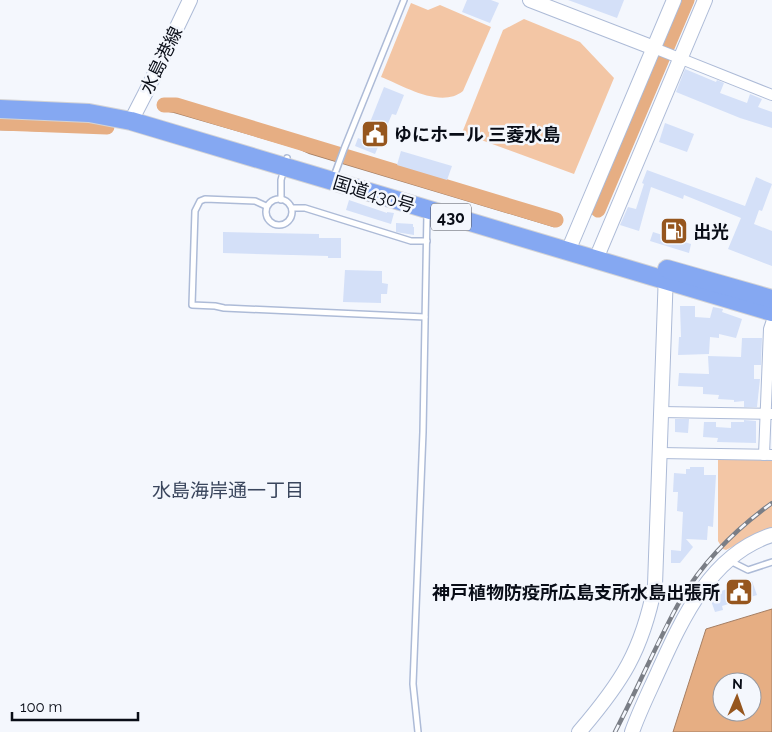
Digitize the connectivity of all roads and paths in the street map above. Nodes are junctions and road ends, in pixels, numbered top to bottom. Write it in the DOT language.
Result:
graph roads {
  1 [pos="190,0"];
  2 [pos="404,0"];
  3 [pos="530,0"];
  4 [pos="674,0"];
  5 [pos="705,0"];
  6 [pos="658,49"];
  7 [pos="676,57"];
  8 [pos="772,95"];
  9 [pos="0,101"];
  10 [pos="0,110"];
  11 [pos="133,116"];
  12 [pos="286,162"];
  13 [pos="335,172"];
  14 [pos="281,200"];
  15 [pos="266,206"];
  16 [pos="429,206"];
  17 [pos="292,208"];
  18 [pos="427,242"];
  19 [pos="571,245"];
  20 [pos="598,253"];
  21 [pos="666,274"];
  22 [pos="772,300"];
  23 [pos="772,312"];
  24 [pos="425,317"];
  25 [pos="772,320"];
  26 [pos="661,412"];
  27 [pos="768,414"];
  28 [pos="660,453"];
  29 [pos="768,455"];
  30 [pos="772,536"];
  31 [pos="729,561"];
  32 [pos="772,562"];
  33 [pos="418,732"];
  34 [pos="580,732"];
  35 [pos="632,732"];
  1 -- 11 [label="street, 水島港線"];
  2 -- 13 [label="lane"];
  3 -- 6 [label="street"];
  4 -- 6 [label="street"];
  5 -- 7 [label="street"];
  6 -- 7 [label="street"];
  6 -- 19 [label="street"];
  7 -- 8 [label="street"];
  7 -- 20 [label="street"];
  9 -- 11 [label="highway, 国道430号 / 430"];
  10 -- 11 [label="highway, 国道430号 / 430"];
  11 -- 12 [label="highway, 国道430号 / 430"];
  12 -- 13 [label="highway, 国道430号 / 430"];
  12 -- 14 [label="lane"];
  13 -- 16 [label="highway, 国道430号 / 430"];
  14 -- 15 [label="lane"];
  14 -- 17 [label="lane"];
  15 -- 17 [label="lane"];
  15 -- 24 [label="lane"];
  16 -- 18 [label="lane"];
  16 -- 19 [label="highway, 国道430号 / 430"];
  17 -- 18 [label="lane"];
  18 -- 24 [label="lane"];
  19 -- 20 [label="highway, 国道430号 / 430"];
  20 -- 21 [label="highway, 国道430号 / 430"];
  21 -- 22 [label="highway, 国道430号 / 430"];
  21 -- 23 [label="highway, 国道430号 / 430"];
  21 -- 26 [label="street"];
  24 -- 33 [label="lane"];
  25 -- 27 [label="street"];
  26 -- 27 [label="street"];
  26 -- 28 [label="street"];
  27 -- 29 [label="street"];
  28 -- 29 [label="street"];
  28 -- 34 [label="street"];
  30 -- 31 [label="street"];
  31 -- 32 [label="lane"];
  31 -- 35 [label="street"];
}
